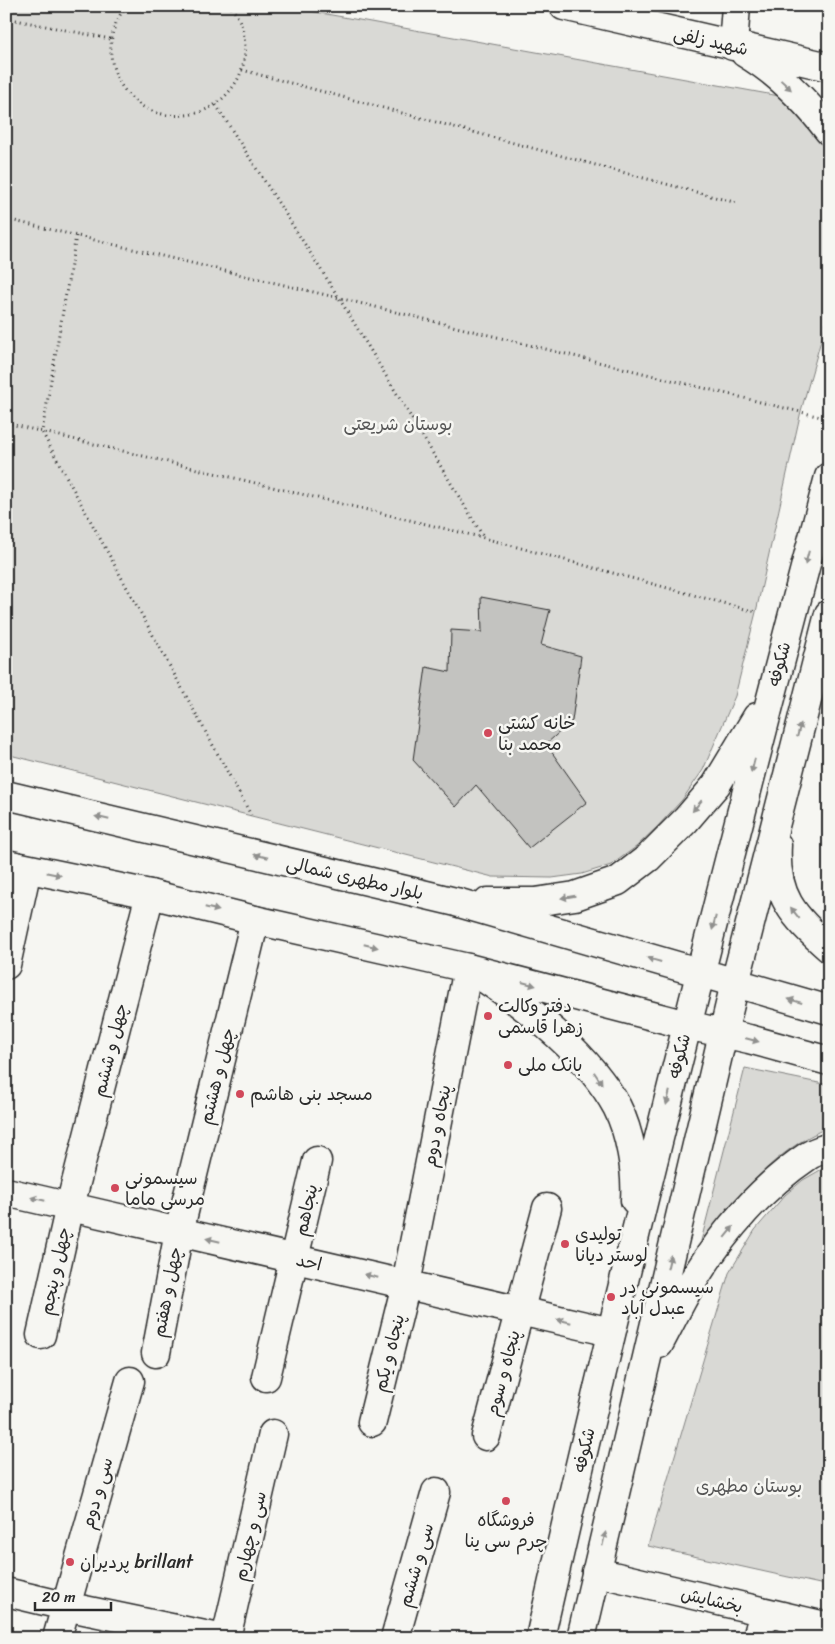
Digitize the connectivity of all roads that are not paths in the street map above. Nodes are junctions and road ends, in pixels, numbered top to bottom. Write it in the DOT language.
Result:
graph roads {
  1 [pos="564,6"];
  2 [pos="736,6"];
  3 [pos="597,10"];
  4 [pos="732,46"];
  5 [pos="829,67"];
  6 [pos="829,131"];
  7 [pos="829,477"];
  8 [pos="829,614"];
  9 [pos="822,672"];
  10 [pos="772,692"];
  11 [pos="784,789"];
  12 [pos="6,795"];
  13 [pos="17,866"];
  14 [pos="150,894"];
  15 [pos="456,902"];
  16 [pos="255,920"];
  17 [pos="829,948"];
  18 [pos="6,965"];
  19 [pos="468,968"];
  20 [pos="701,973"];
  21 [pos="735,983"];
  22 [pos="829,1010"];
  23 [pos="687,1025"];
  24 [pos="723,1032"];
  25 [pos="829,1061"];
  26 [pos="829,1147"];
  27 [pos="317,1162"];
  28 [pos="6,1192"];
  29 [pos="70,1206"];
  30 [pos="547,1208"];
  31 [pos="179,1232"];
  32 [pos="295,1258"];
  33 [pos="628,1264"];
  34 [pos="406,1284"];
  35 [pos="519,1311"];
  36 [pos="611,1332"];
  37 [pos="41,1335"];
  38 [pos="156,1353"];
  39 [pos="266,1377"];
  40 [pos="641,1379"];
  41 [pos="130,1380"];
  42 [pos="372,1422"];
  43 [pos="273,1434"];
  44 [pos="486,1436"];
  45 [pos="436,1492"];
  46 [pos="596,1572"];
  47 [pos="6,1592"];
  48 [pos="65,1606"];
  49 [pos="764,1612"];
  50 [pos="829,1627"];
  51 [pos="57,1638"];
  52 [pos="219,1638"];
  53 [pos="226,1638"];
  54 [pos="395,1638"];
  55 [pos="540,1638"];
  56 [pos="581,1638"];
  57 [pos="757,1638"];
  1 -- 3 [label="main road, شهید زلفی"];
  2 -- 4 [label="main road"];
  3 -- 4 [label="main road, شهید زلفی"];
  4 -- 5 [label="main road, شهید زلفی"];
  4 -- 6 [label="main road, one-way"];
  7 -- 10 [label="main road, شکوفه, one-way"];
  8 -- 9 [label="main road, شکوفه"];
  11 -- 9 [label="main road, شکوفه, one-way"];
  10 -- 15 [label="main road, one-way"];
  10 -- 20 [label="main road, شکوفه, one-way"];
  17 -- 11 [label="main road, one-way"];
  11 -- 21 [label="main road, شکوفه"];
  15 -- 12 [label="main road, بلوار مطهری شمالی, one-way"];
  13 -- 14 [label="main road, one-way"];
  13 -- 18 [label="main road"];
  14 -- 16 [label="main road, one-way"];
  14 -- 29 [label="main road, چهل و ششم"];
  20 -- 15 [label="main road, بلوار مطهری شمالی, one-way"];
  16 -- 19 [label="main road, one-way"];
  16 -- 31 [label="main road, چهل و هشتم"];
  19 -- 23 [label="main road, one-way"];
  19 -- 33 [label="main road, one-way"];
  19 -- 34 [label="main road, پنجاه و دوم"];
  20 -- 21 [label="main road, بلوار مطهری شمالی"];
  20 -- 23 [label="main road, شکوفه"];
  22 -- 21 [label="main road, بلوار مطهری شمالی, one-way"];
  21 -- 24 [label="main road, شکوفه"];
  23 -- 24 [label="main road"];
  23 -- 33 [label="main road, شکوفه, one-way"];
  24 -- 25 [label="main road, one-way"];
  40 -- 24 [label="main road, شکوفه, one-way"];
  40 -- 26 [label="main road, one-way"];
  27 -- 32 [label="main road, پنجاهم"];
  29 -- 28 [label="main road, احد, one-way"];
  29 -- 31 [label="main road, احد"];
  29 -- 37 [label="main road, چهل و پنجم"];
  30 -- 35 [label="main road, پنجاه و سوم"];
  32 -- 31 [label="main road, احد, one-way"];
  31 -- 38 [label="main road, چهل و هفتم"];
  34 -- 32 [label="main road, احد, one-way"];
  32 -- 39 [label="main road, پنجاهم"];
  33 -- 36 [label="main road, شکوفه"];
  34 -- 35 [label="main road, احد"];
  34 -- 42 [label="main road, پنجاه و یکم"];
  36 -- 35 [label="main road, احد, one-way"];
  35 -- 44 [label="main road, پنجاه و سوم"];
  36 -- 55 [label="main road, شکوفه"];
  46 -- 40 [label="main road, شکوفه, one-way"];
  41 -- 48 [label="main road, سی و دوم"];
  43 -- 53 [label="main road, سی و چهارم"];
  45 -- 54 [label="main road, سی و ششم"];
  46 -- 49 [label="main road, بخشایش"];
  46 -- 56 [label="main road, شکوفه"];
  47 -- 48 [label="main road"];
  48 -- 51 [label="main road, سی و دوم"];
  48 -- 52 [label="main road"];
  49 -- 50 [label="main road, بخشایش"];
  49 -- 57 [label="main road"];
}
